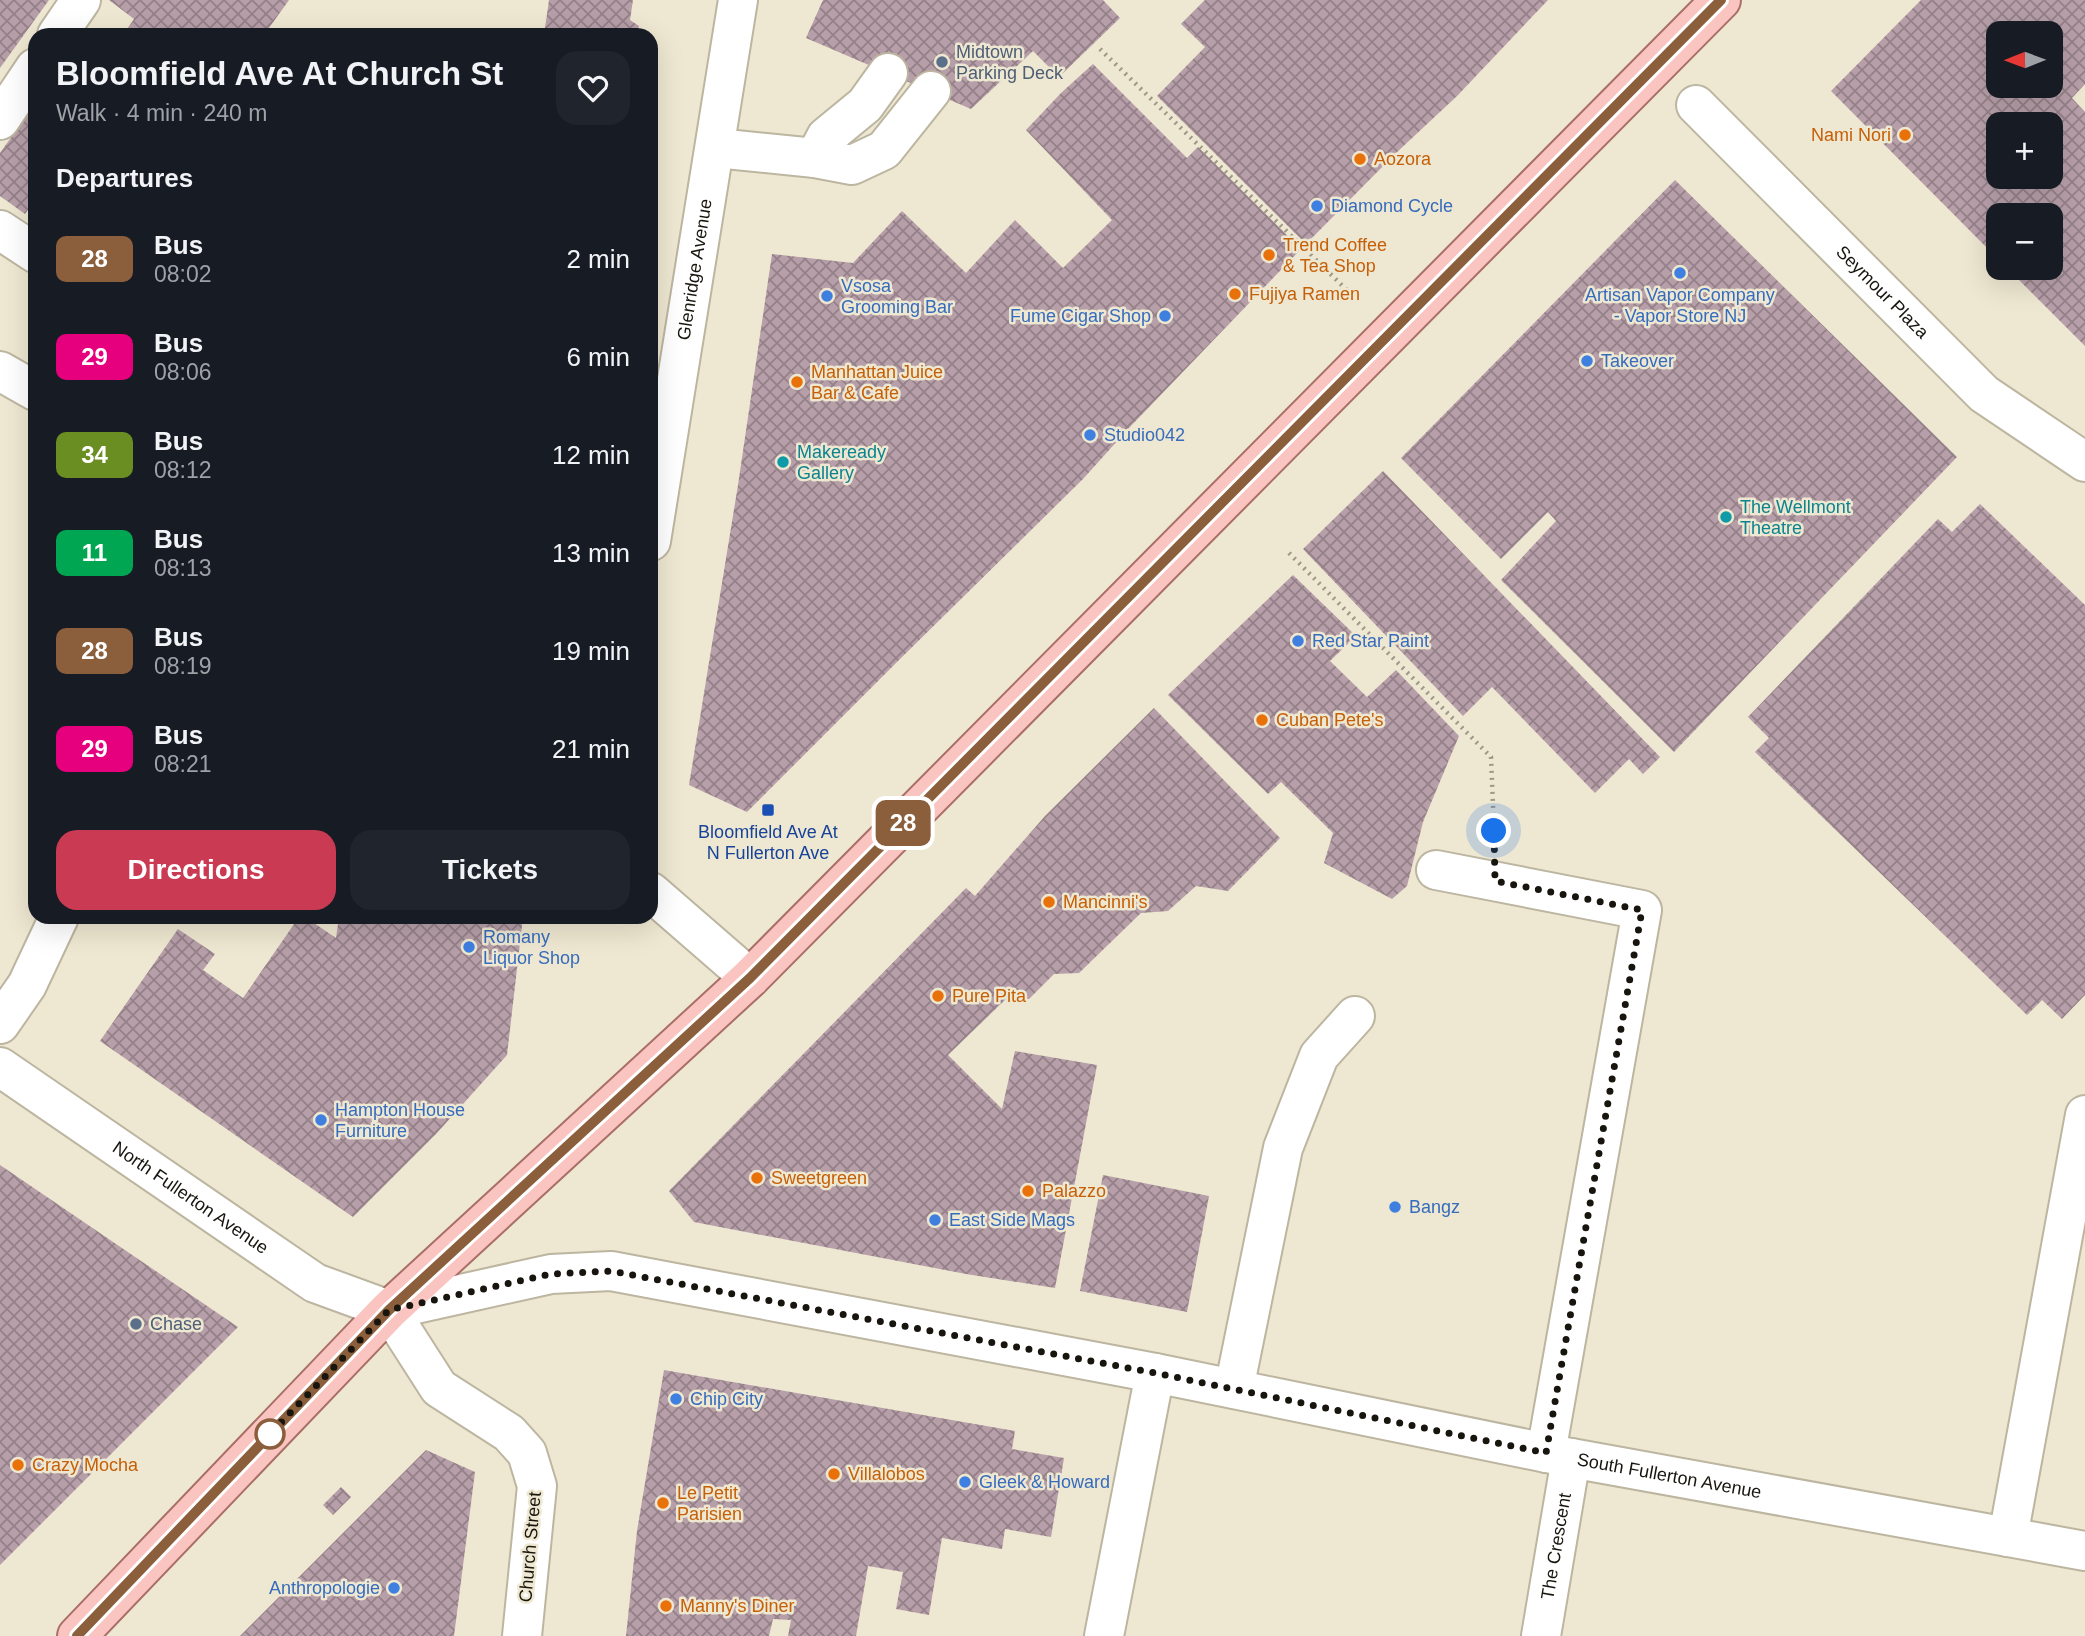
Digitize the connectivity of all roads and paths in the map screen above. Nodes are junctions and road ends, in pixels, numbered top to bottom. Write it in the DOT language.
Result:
graph roads {
  1 [pos="81,0"];
  2 [pos="738,0"];
  3 [pos="1721,0"];
  4 [pos="62,28"];
  5 [pos="1100,49"];
  6 [pos="888,73"];
  7 [pos="28,78"];
  8 [pos="931,92"];
  9 [pos="1696,105"];
  10 [pos="0,120"];
  11 [pos="716,148"];
  12 [pos="815,158"];
  13 [pos="0,230"];
  14 [pos="28,248"];
  15 [pos="1390,334"];
  16 [pos="0,371"];
  17 [pos="28,387"];
  18 [pos="2085,462"];
  19 [pos="658,499"];
  20 [pos="1289,553"];
  21 [pos="1436,870"];
  22 [pos="1495,881"];
  23 [pos="658,898"];
  24 [pos="56,924"];
  25 [pos="750,978"];
  26 [pos="1355,1016"];
  27 [pos="0,1024"];
  28 [pos="0,1067"];
  29 [pos="2085,1115"];
  30 [pos="2076,1210"];
  31 [pos="389,1310"];
  32 [pos="1155,1373"];
  33 [pos="1234,1389"];
  34 [pos="1558,1456"];
  35 [pos="2008,1537"];
  36 [pos="2085,1550"];
  37 [pos="77,1636"];
  38 [pos="522,1636"];
  39 [pos="1104,1636"];
  40 [pos="1541,1636"];
  1 -- 4 [label="street"];
  2 -- 11 [label="street, Glenridge Avenue"];
  3 -- 15 [label="main road"];
  5 -- 15 [label="path"];
  6 -- 12 [label="street"];
  7 -- 10 [label="street"];
  8 -- 12 [label="street"];
  9 -- 18 [label="street, Seymour Plaza"];
  11 -- 12 [label="street"];
  11 -- 19 [label="street, Glenridge Avenue"];
  13 -- 14 [label="street"];
  15 -- 25 [label="main road"];
  16 -- 17 [label="street"];
  20 -- 22 [label="path"];
  21 -- 22 [label="street"];
  22 -- 34 [label="street, The Crescent"];
  23 -- 25 [label="street"];
  24 -- 27 [label="street"];
  25 -- 31 [label="main road"];
  26 -- 33 [label="street"];
  28 -- 31 [label="street, North Fullerton Avenue"];
  29 -- 30 [label="street"];
  30 -- 35 [label="street"];
  31 -- 32 [label="street, South Fullerton Avenue"];
  31 -- 37 [label="main road"];
  31 -- 38 [label="street, Church Street"];
  32 -- 33 [label="street, South Fullerton Avenue"];
  32 -- 39 [label="street"];
  33 -- 34 [label="street, South Fullerton Avenue"];
  34 -- 35 [label="street, South Fullerton Avenue"];
  34 -- 40 [label="street, The Crescent"];
  35 -- 36 [label="street, South Fullerton Avenue"];
}
